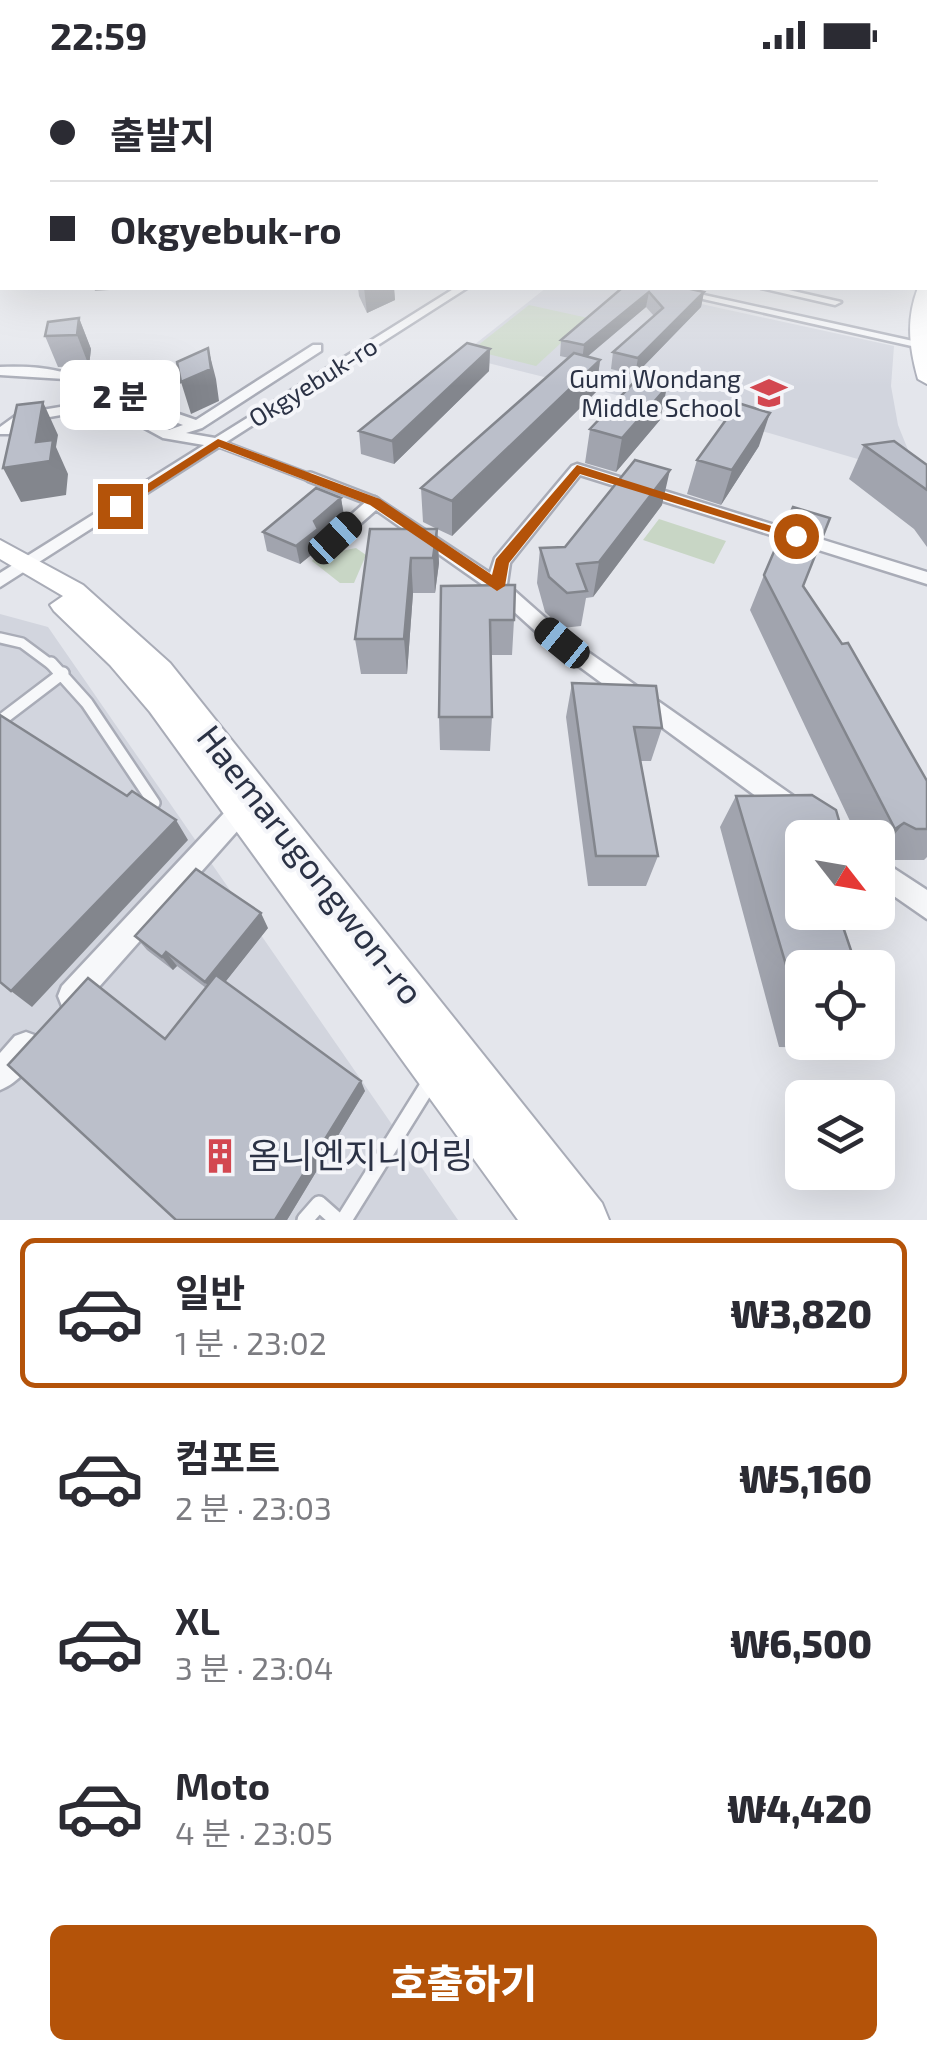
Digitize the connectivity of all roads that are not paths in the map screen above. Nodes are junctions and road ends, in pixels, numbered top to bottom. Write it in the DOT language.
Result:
graph roads {
  1 [pos="459,290"];
  2 [pos="668,290"];
  3 [pos="776,290"];
  4 [pos="843,290"];
  5 [pos="924,290"];
  6 [pos="834,302"];
  7 [pos="822,323"];
  8 [pos="916,343"];
  9 [pos="317,348"];
  10 [pos="103,368"];
  11 [pos="0,371"];
  12 [pos="85,379"];
  13 [pos="927,379"];
  14 [pos="107,398"];
  15 [pos="197,425"];
  16 [pos="4,431"];
  17 [pos="164,438"];
  18 [pos="218,442"];
  19 [pos="375,502"];
  20 [pos="329,542"];
  21 [pos="8,567"];
  22 [pos="927,578"];
  23 [pos="497,586"];
  24 [pos="0,638"];
  25 [pos="62,673"];
  26 [pos="0,721"];
  27 [pos="154,802"];
  28 [pos="248,803"];
  29 [pos="808,820"];
  30 [pos="895,882"];
  31 [pos="927,906"];
  32 [pos="436,1072"];
  33 [pos="0,1075"];
  34 [pos="305,1220"];
  35 [pos="340,1220"];
  36 [pos="547,1220"];
  37 [pos="585,1220"];
  1 -- 18 [label="street, Okgyebuk-ro"];
  2 -- 7 [label="street"];
  3 -- 6 [label="street"];
  4 -- 6 [label="street"];
  5 -- 8 [label="street"];
  6 -- 7 [label="street"];
  7 -- 8 [label="street"];
  8 -- 13 [label="street"];
  9 -- 15 [label="street"];
  10 -- 12 [label="street"];
  11 -- 12 [label="street"];
  12 -- 14 [label="street"];
  14 -- 15 [label="street"];
  14 -- 16 [label="street"];
  14 -- 17 [label="street"];
  15 -- 17 [label="street"];
  15 -- 18 [label="street"];
  17 -- 18 [label="street"];
  18 -- 19 [label="lane"];
  18 -- 21 [label="street, Okgyebuk-ro"];
  19 -- 20 [label="street"];
  19 -- 23 [label="street"];
  21 -- 28 [label="street, Haemarugongwon-ro"];
  22 -- 23 [label="street"];
  23 -- 29 [label="street"];
  24 -- 25 [label="lane"];
  25 -- 26 [label="lane"];
  25 -- 27 [label="lane"];
  28 -- 32 [label="street, Haemarugongwon-ro"];
  28 -- 33 [label="street"];
  28 -- 37 [label="street, Haemarugongwon-ro"];
  30 -- 31 [label="street"];
  32 -- 35 [label="lane"];
  32 -- 36 [label="street, Haemarugongwon-ro"];
  34 -- 35 [label="lane"];
}
